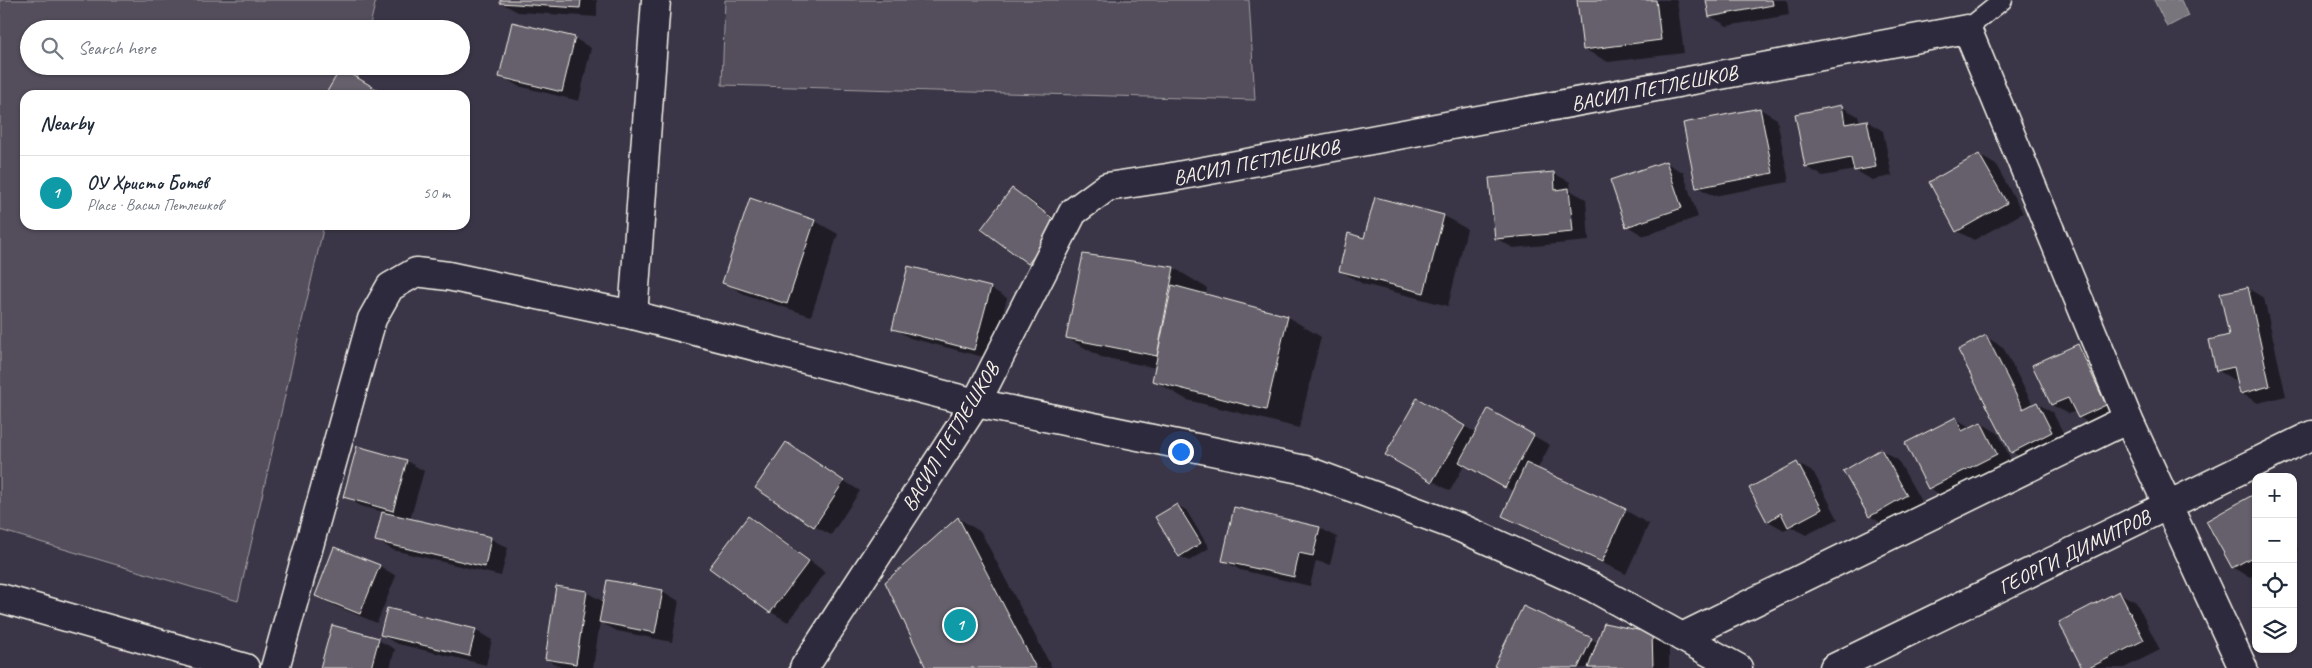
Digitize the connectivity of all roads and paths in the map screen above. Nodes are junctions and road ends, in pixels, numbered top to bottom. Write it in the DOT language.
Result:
graph roads {
  1 [pos="656,0"];
  2 [pos="2003,0"];
  3 [pos="1967,29"];
  4 [pos="633,315"];
  5 [pos="976,403"];
  6 [pos="2128,419"];
  7 [pos="2312,435"];
  8 [pos="2167,507"];
  9 [pos="0,598"];
  10 [pos="1682,637"];
  11 [pos="245,668"];
  12 [pos="275,668"];
  13 [pos="804,668"];
  14 [pos="1738,668"];
  15 [pos="1834,668"];
  16 [pos="2243,668"];
  1 -- 4 [label="street"];
  2 -- 3 [label="lane"];
  3 -- 5 [label="street, ВАСИЛ ПЕТЛЕШКОВ"];
  3 -- 6 [label="street"];
  4 -- 5 [label="street"];
  4 -- 12 [label="street"];
  5 -- 10 [label="street"];
  5 -- 13 [label="street, ВАСИЛ ПЕТЛЕШКОВ"];
  6 -- 8 [label="street"];
  6 -- 10 [label="street"];
  7 -- 8 [label="street, ГЕОРГИ ДИМИТРОВ"];
  8 -- 15 [label="street, ГЕОРГИ ДИМИТРОВ"];
  8 -- 16 [label="street"];
  9 -- 11 [label="street"];
  10 -- 14 [label="street"];
}
